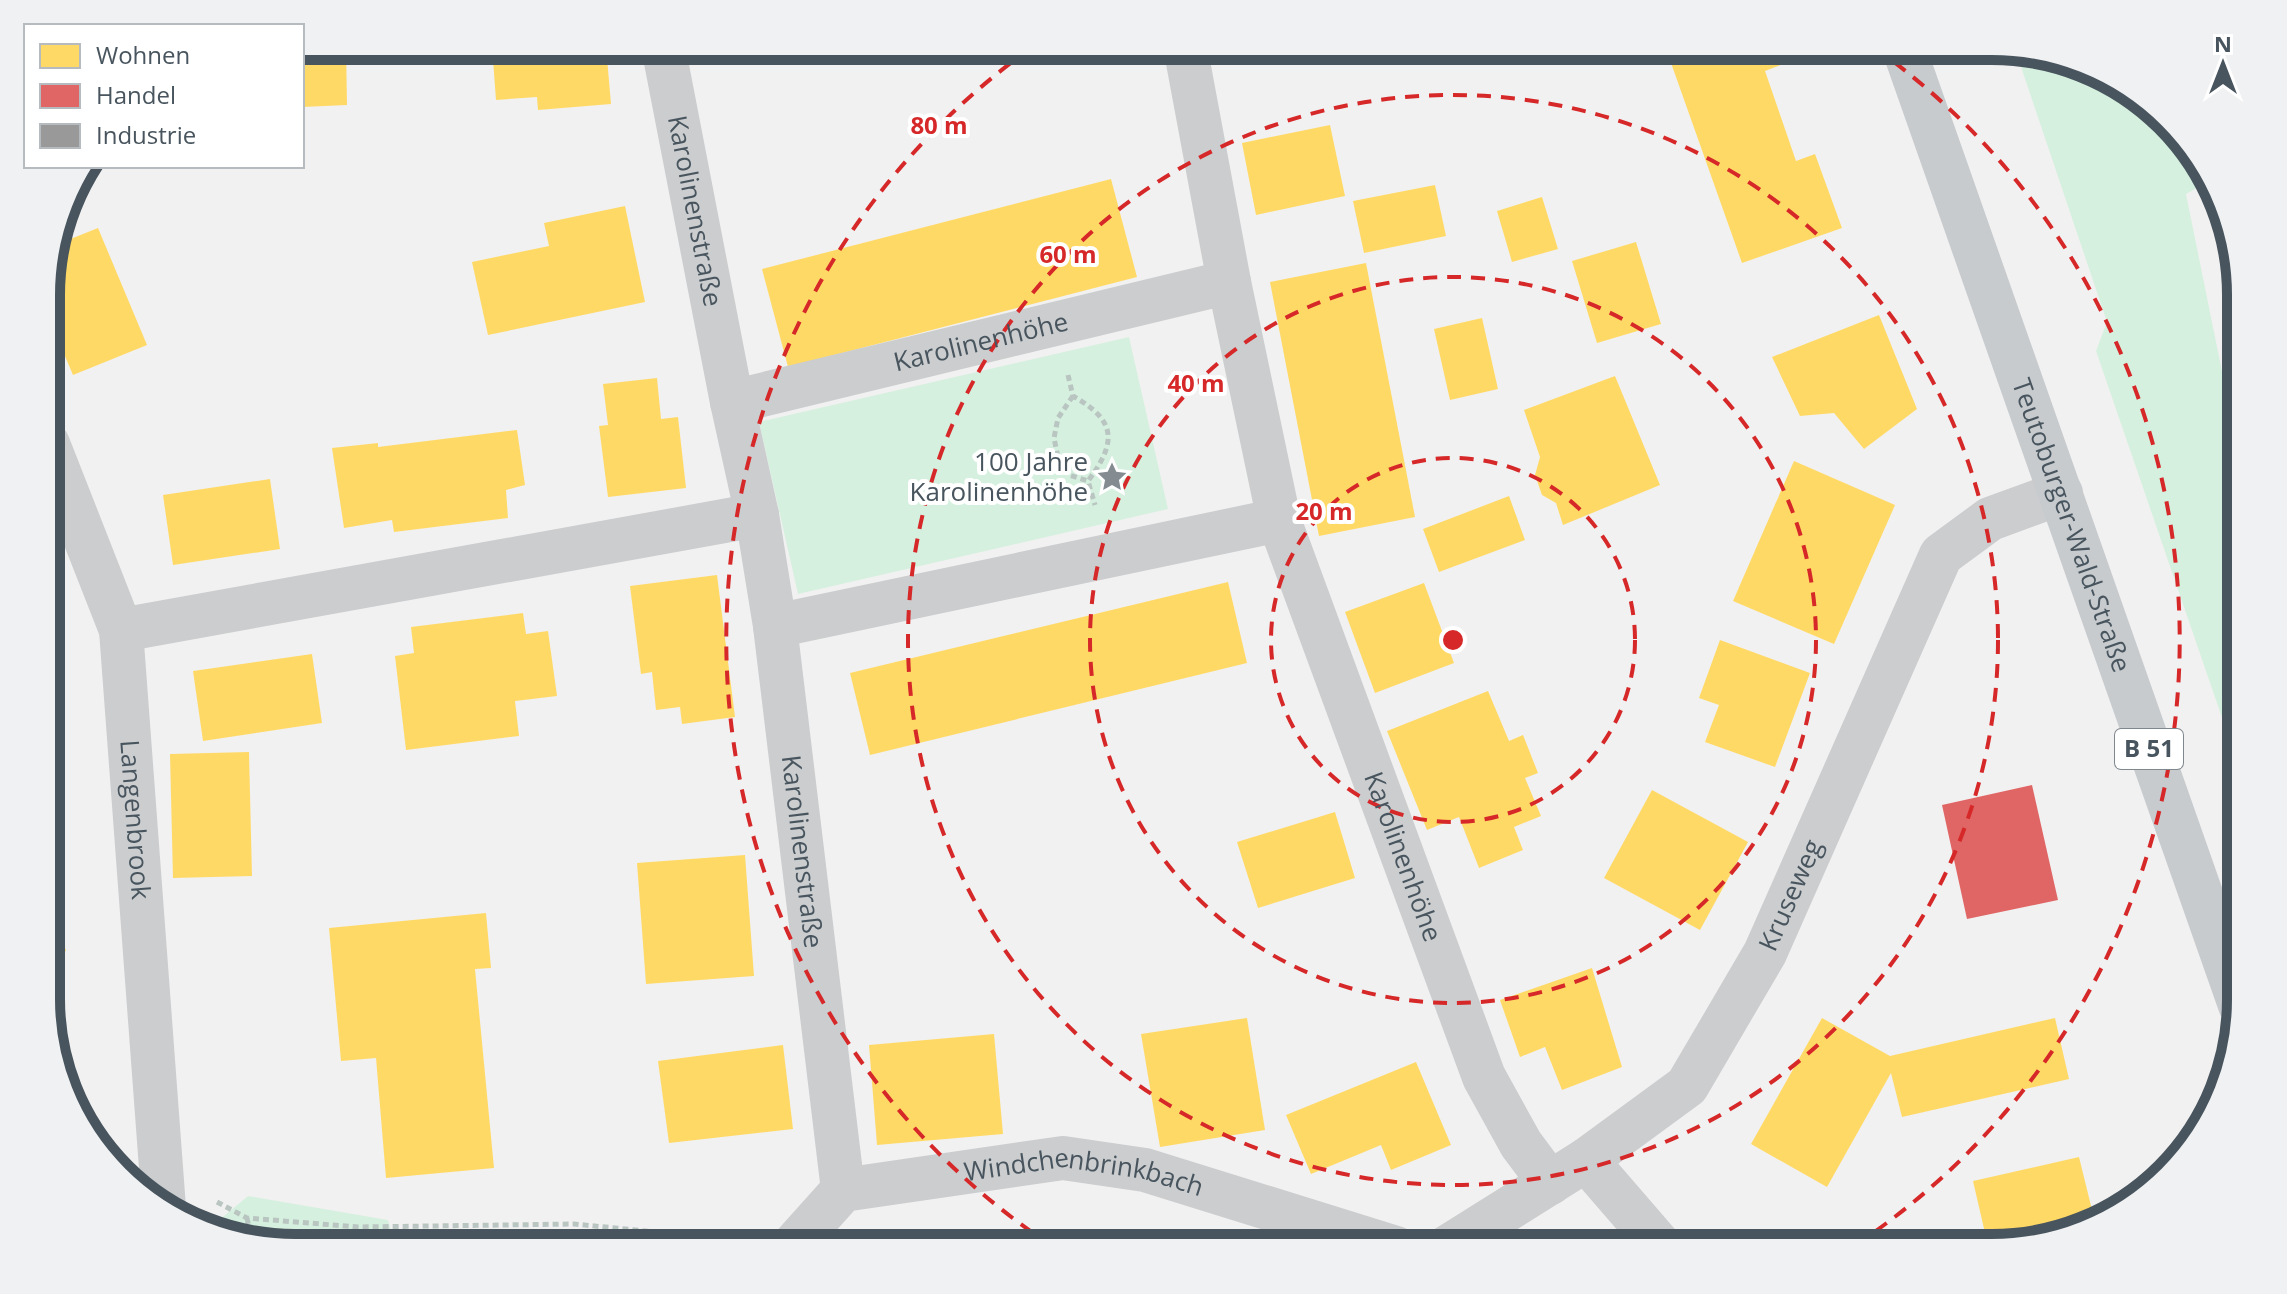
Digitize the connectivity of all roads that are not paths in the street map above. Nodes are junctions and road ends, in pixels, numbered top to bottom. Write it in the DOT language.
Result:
graph roads {
  1 [pos="1188,60"];
  2 [pos="1908,60"];
  3 [pos="666,61"];
  4 [pos="1229,282"];
  5 [pos="732,402"];
  6 [pos="60,475"];
  7 [pos="2061,493"];
  8 [pos="757,515"];
  9 [pos="1279,520"];
  10 [pos="775,626"];
  11 [pos="121,630"];
  12 [pos="2226,965"];
  13 [pos="1586,1160"];
  14 [pos="1550,1183"];
  15 [pos="843,1190"];
  16 [pos="163,1193"];
  17 [pos="1349,1233"];
  18 [pos="1469,1233"];
  19 [pos="1649,1233"];
  20 [pos="803,1234"];
  1 -- 4 [label="street, Karolinenhöhe"];
  2 -- 7 [label="main road, Teutoburger-Wald-Straße / B 51"];
  3 -- 5 [label="street, Karolinenstraße"];
  4 -- 5 [label="street, Karolinenhöhe"];
  4 -- 9 [label="street, Karolinenhöhe"];
  5 -- 8 [label="street, Karolinenstraße"];
  6 -- 11 [label="street, Langenbrook"];
  7 -- 12 [label="main road, Teutoburger-Wald-Straße / B 51"];
  7 -- 13 [label="street, Kruseweg"];
  8 -- 10 [label="street, Karolinenstraße"];
  8 -- 11 [label="street"];
  9 -- 10 [label="street"];
  9 -- 14 [label="street, Karolinenhöhe"];
  10 -- 15 [label="street, Karolinenstraße"];
  11 -- 16 [label="street, Langenbrook"];
  13 -- 14 [label="street, Kruseweg"];
  13 -- 19 [label="street"];
  14 -- 18 [label="street, Kruseweg"];
  15 -- 17 [label="street, Windchenbrinkbach"];
  15 -- 20 [label="street"];
}
